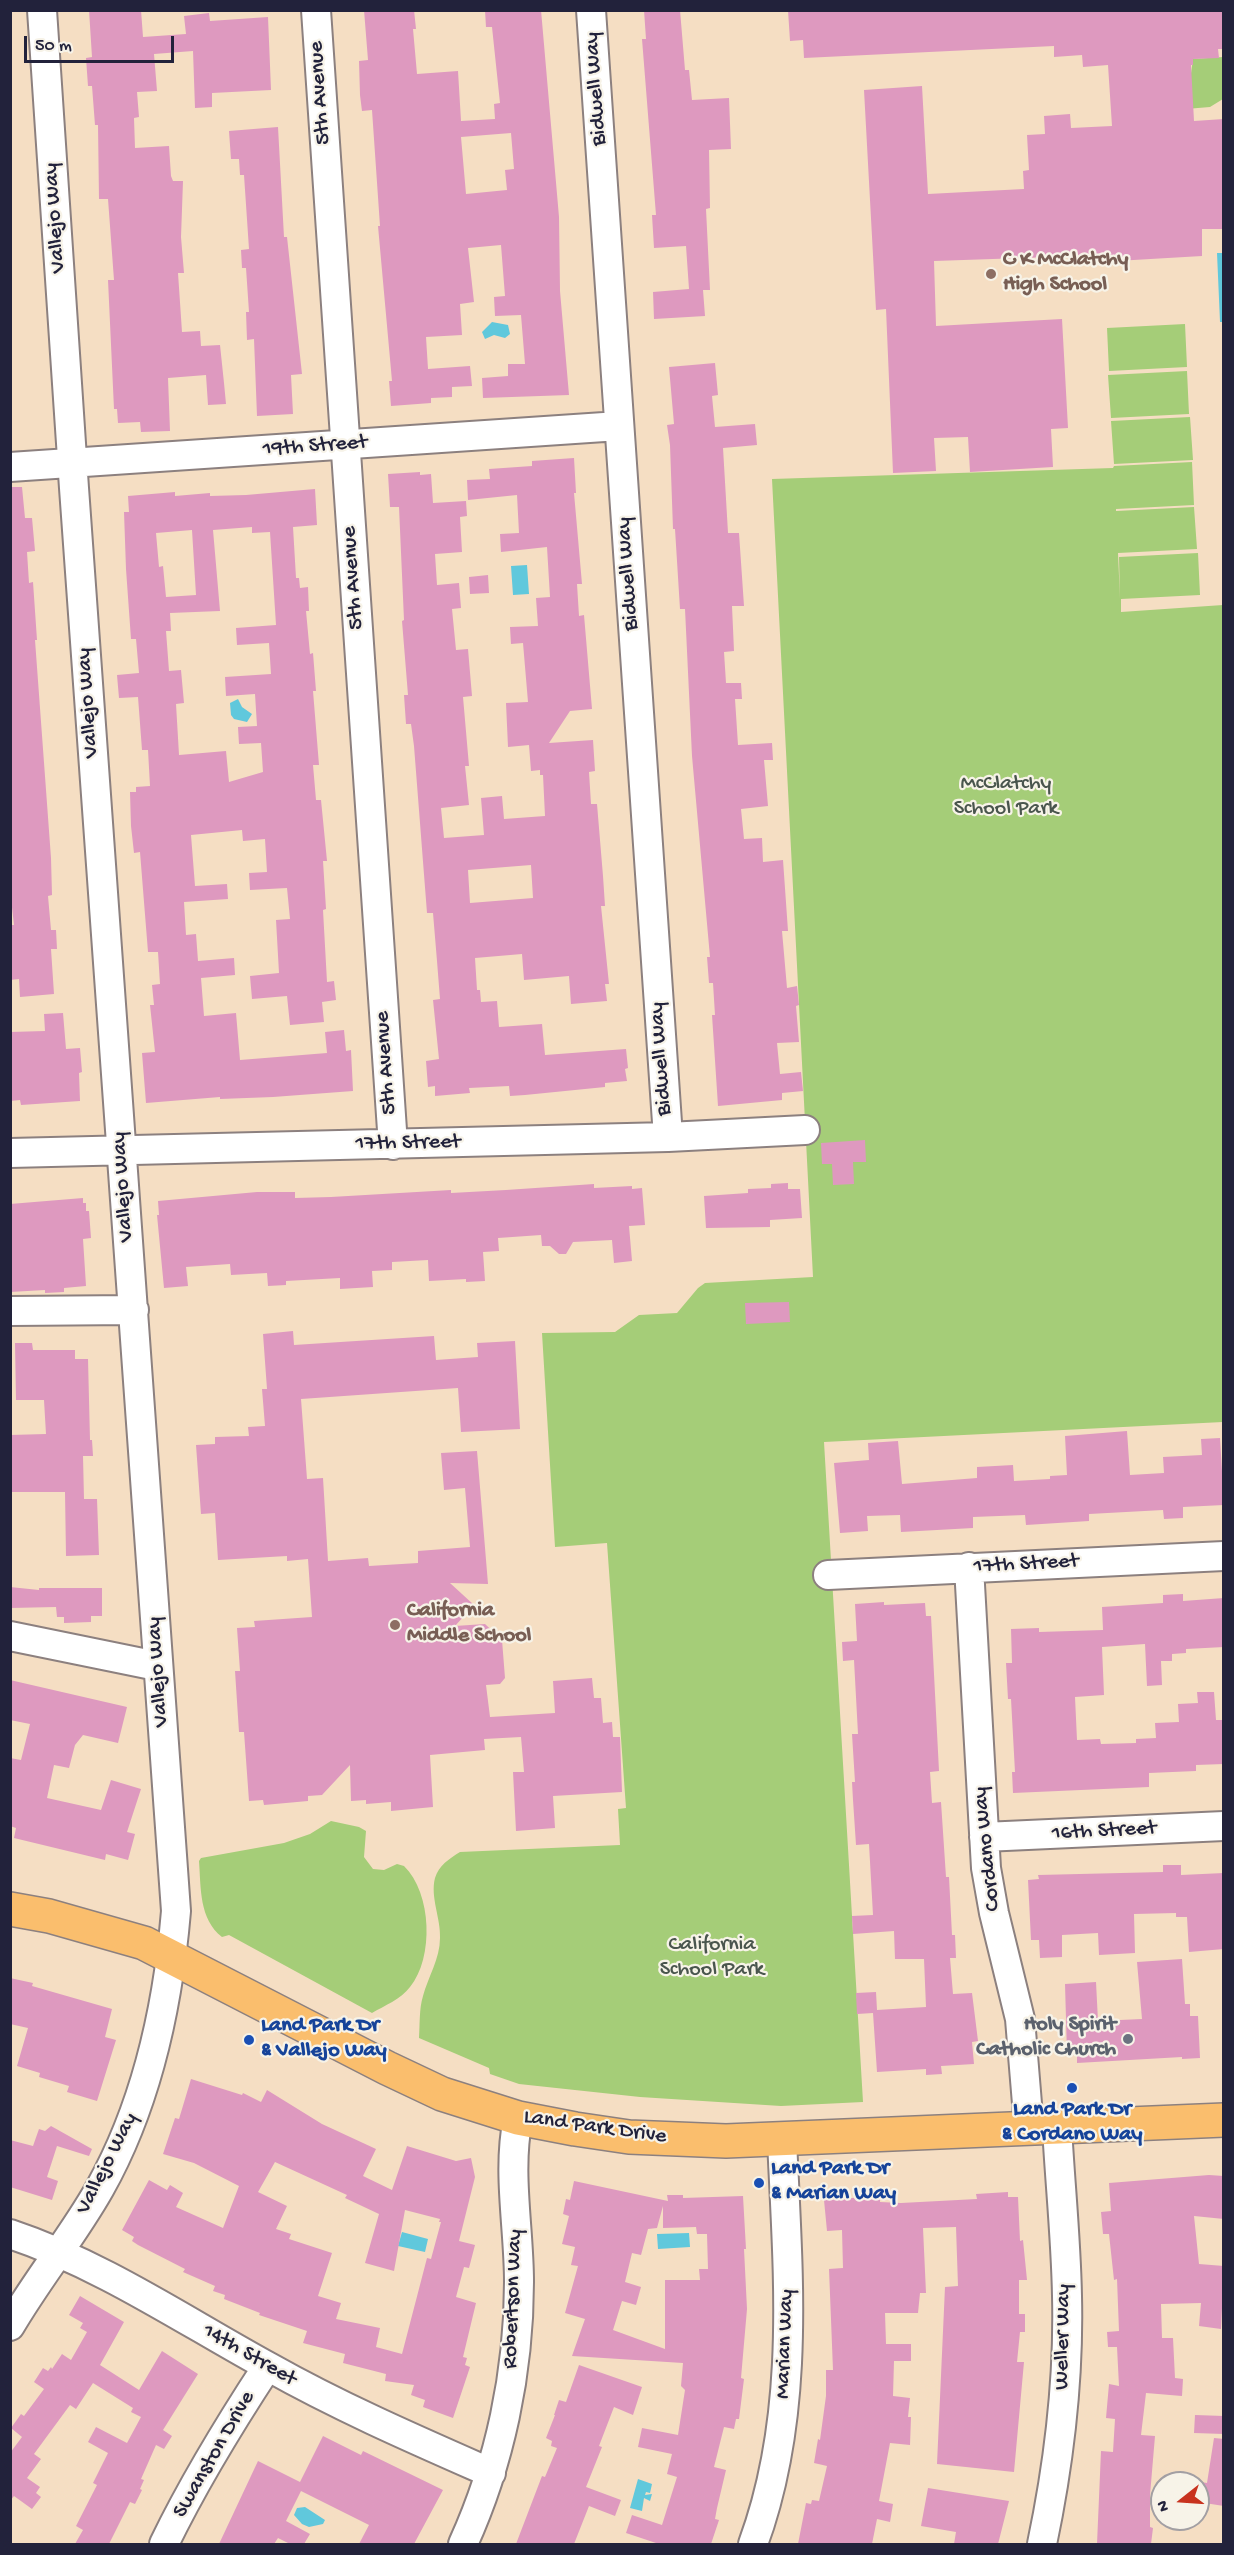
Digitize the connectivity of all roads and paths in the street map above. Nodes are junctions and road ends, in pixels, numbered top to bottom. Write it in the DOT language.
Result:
graph roads {
  1 [pos="42,10"];
  2 [pos="316,10"];
  3 [pos="591,10"];
  4 [pos="619,426"];
  5 [pos="345,446"];
  6 [pos="72,463"];
  7 [pos="10,467"];
  8 [pos="805,1130"];
  9 [pos="668,1137"];
  10 [pos="393,1145"];
  11 [pos="121,1151"];
  12 [pos="10,1153"];
  13 [pos="134,1310"];
  14 [pos="10,1311"];
  15 [pos="1224,1556"];
  16 [pos="969,1567"];
  17 [pos="828,1575"];
  18 [pos="10,1636"];
  19 [pos="157,1666"];
  20 [pos="1224,1826"];
  21 [pos="984,1838"];
  22 [pos="10,1909"];
  23 [pos="172,1956"];
  24 [pos="518,2118"];
  25 [pos="1224,2120"];
  26 [pos="1043,2128"];
  27 [pos="782,2140"];
  28 [pos="10,2234"];
  29 [pos="61,2252"];
  30 [pos="10,2326"];
  31 [pos="267,2367"];
  32 [pos="491,2473"];
  33 [pos="164,2544"];
  34 [pos="463,2544"];
  35 [pos="753,2544"];
  36 [pos="1042,2544"];
  1 -- 6 [label="street, Vallejo Way"];
  2 -- 5 [label="street, 5th Avenue"];
  3 -- 4 [label="street, Bidwell Way"];
  4 -- 5 [label="street, 19th Street"];
  4 -- 9 [label="street, Bidwell Way"];
  5 -- 6 [label="street, 19th Street"];
  5 -- 10 [label="street, 5th Avenue"];
  6 -- 7 [label="street, 19th Street"];
  6 -- 11 [label="street, Vallejo Way"];
  8 -- 9 [label="street, 17th Street"];
  9 -- 10 [label="street, 17th Street"];
  10 -- 11 [label="street, 17th Street"];
  11 -- 12 [label="street, 17th Street"];
  11 -- 13 [label="street, Vallejo Way"];
  13 -- 14 [label="street"];
  13 -- 19 [label="street, Vallejo Way"];
  15 -- 16 [label="street, 17th Street"];
  16 -- 17 [label="street, 17th Street"];
  16 -- 21 [label="street, Cordano Way"];
  18 -- 19 [label="street"];
  19 -- 23 [label="street, Vallejo Way"];
  20 -- 21 [label="street, 16th Street"];
  21 -- 26 [label="street, Cordano Way"];
  22 -- 23 [label="main road, Land Park Drive"];
  23 -- 24 [label="main road, Land Park Drive"];
  23 -- 29 [label="street, Vallejo Way"];
  24 -- 27 [label="main road, Land Park Drive"];
  24 -- 32 [label="street, Robertson Way"];
  25 -- 26 [label="main road, Land Park Drive"];
  26 -- 27 [label="main road, Land Park Drive"];
  26 -- 36 [label="street, Weller Way"];
  27 -- 35 [label="street, Marian Way"];
  28 -- 29 [label="street, 14th Street"];
  29 -- 30 [label="street, Vallejo Way"];
  29 -- 31 [label="street, 14th Street"];
  31 -- 32 [label="street, 14th Street"];
  31 -- 33 [label="street, Swanston Drive"];
  32 -- 34 [label="street, Robertson Way"];
}
